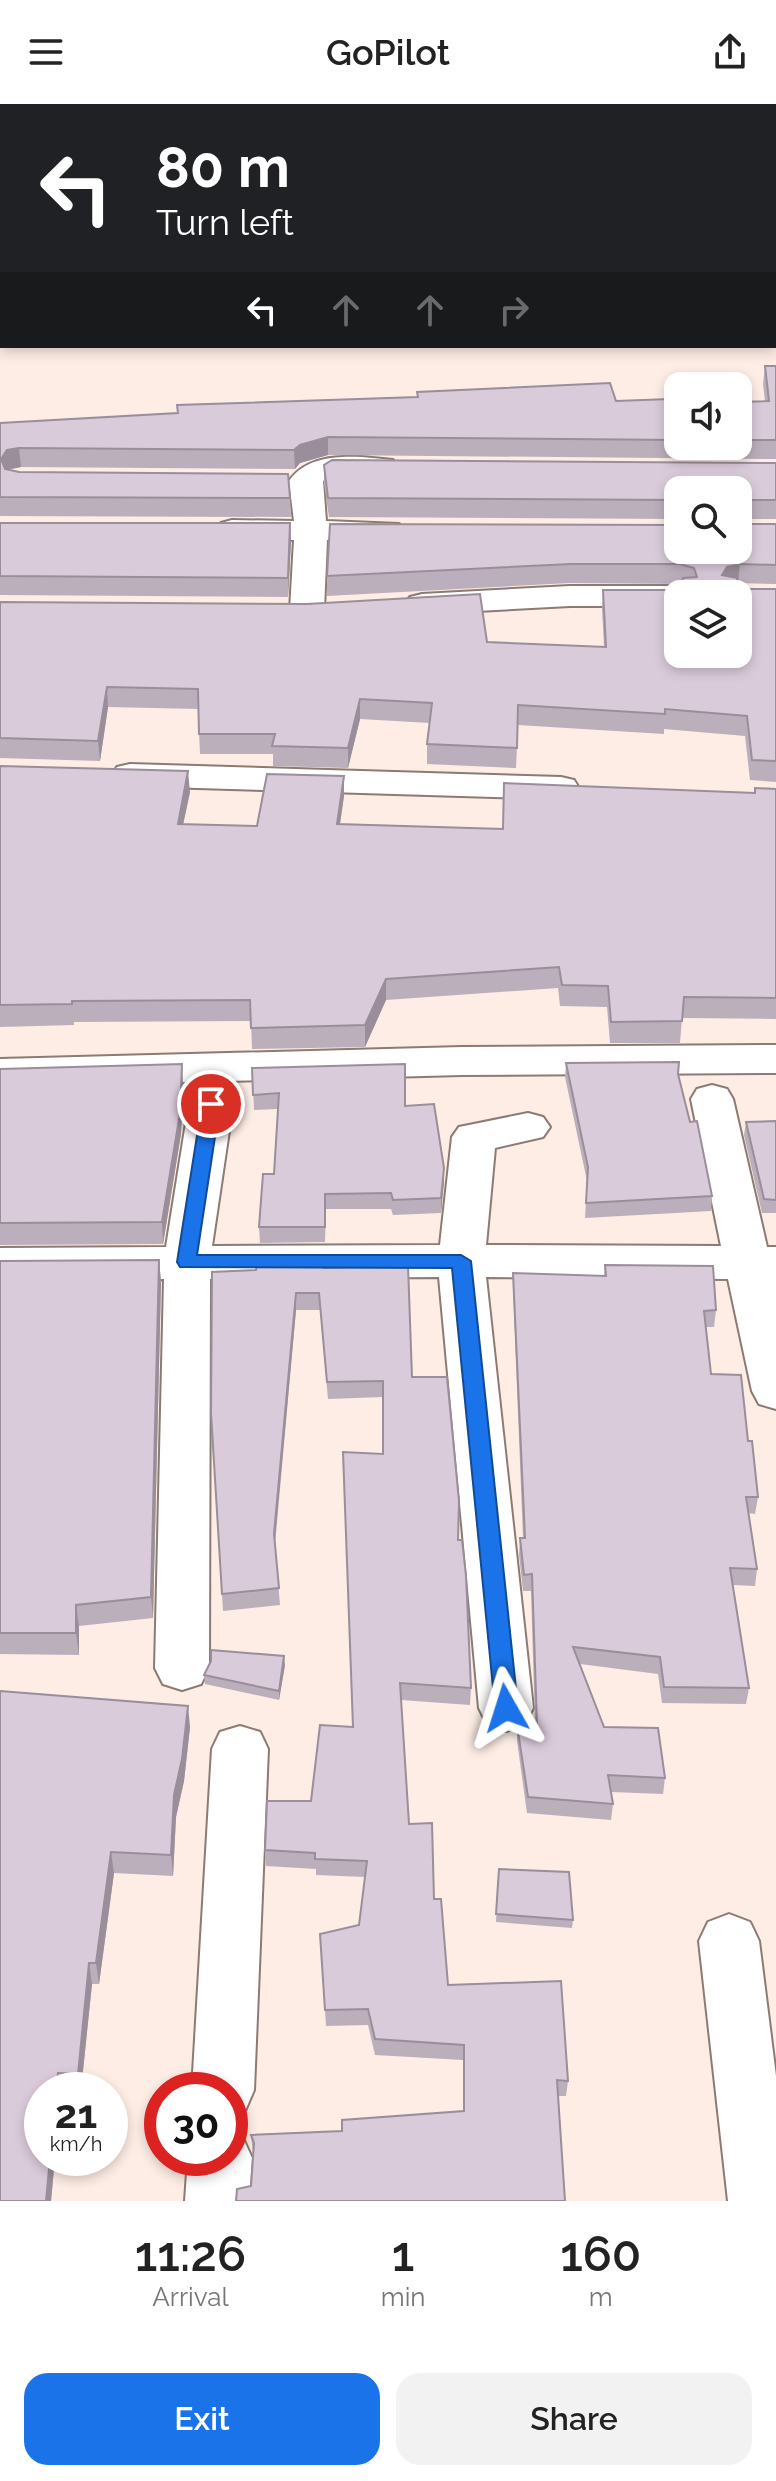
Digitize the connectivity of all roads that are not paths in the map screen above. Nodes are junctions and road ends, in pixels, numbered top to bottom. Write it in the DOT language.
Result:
graph roads {
  1 [pos="417,468"];
  2 [pos="273,481"];
  3 [pos="305,481"];
  4 [pos="201,530"];
  5 [pos="311,531"];
  6 [pos="422,531"];
  7 [pos="664,596"];
  8 [pos="384,606"];
  9 [pos="307,609"];
  10 [pos="92,774"];
  11 [pos="601,790"];
  12 [pos="776,1059"];
  13 [pos="0,1073"];
  14 [pos="712,1099"];
  15 [pos="211,1104"];
  16 [pos="528,1127"];
  17 [pos="461,1261"];
  18 [pos="187,1262"];
  19 [pos="0,1264"];
  20 [pos="763,1264"];
  21 [pos="776,1391"];
  22 [pos="182,1668"];
  23 [pos="506,1708"];
  24 [pos="240,1749"];
  25 [pos="729,1941"];
  26 [pos="224,2072"];
  27 [pos="219,2176"];
  28 [pos="217,2201"];
  29 [pos="760,2201"];
  1 -- 3 [label="street"];
  2 -- 3 [label="street"];
  3 -- 5 [label="street"];
  4 -- 5 [label="street"];
  5 -- 6 [label="street"];
  5 -- 9 [label="street"];
  7 -- 8 [label="street"];
  10 -- 11 [label="street"];
  12 -- 13 [label="street"];
  14 -- 20 [label="street"];
  15 -- 18 [label="street"];
  16 -- 17 [label="street"];
  17 -- 18 [label="street"];
  17 -- 20 [label="street"];
  17 -- 23 [label="street"];
  18 -- 19 [label="street"];
  18 -- 22 [label="street"];
  20 -- 21 [label="street"];
  24 -- 26 [label="street"];
  25 -- 29 [label="street"];
  27 -- 28 [label="street"];
}
